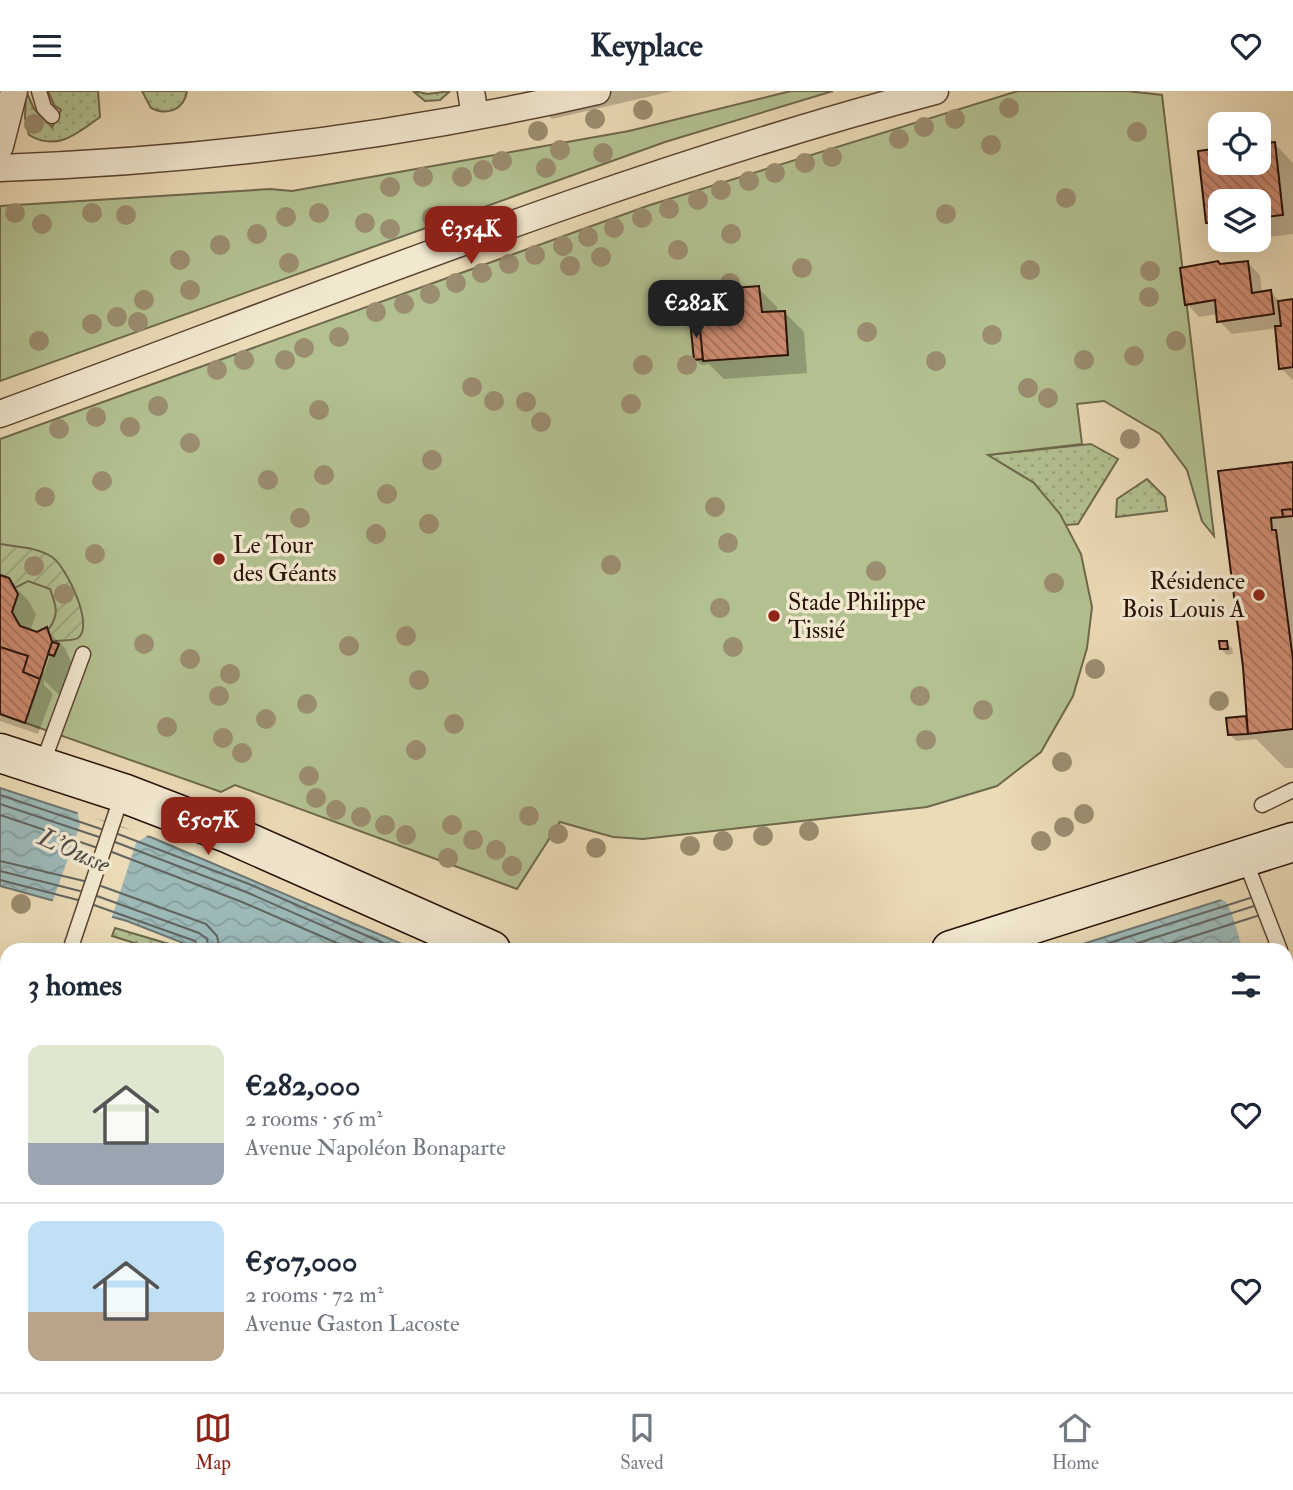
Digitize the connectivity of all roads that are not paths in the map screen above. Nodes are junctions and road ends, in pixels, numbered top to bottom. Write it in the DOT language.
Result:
graph roads {
  1 [pos="14,91"];
  2 [pos="39,91"];
  3 [pos="597,91"];
  4 [pos="935,91"];
  5 [pos="473,103"];
  6 [pos="52,116"];
  7 [pos="0,146"];
  8 [pos="0,168"];
  9 [pos="0,414"];
  10 [pos="83,654"];
  11 [pos="0,753"];
  12 [pos="41,766"];
  13 [pos="1293,790"];
  14 [pos="1262,805"];
  15 [pos="117,809"];
  16 [pos="1293,842"];
  17 [pos="1248,866"];
  18 [pos="72,943"];
  19 [pos="475,943"];
  20 [pos="976,943"];
  21 [pos="1277,943"];
  1 -- 7 [label="street"];
  2 -- 6 [label="lane"];
  3 -- 5 [label="street"];
  4 -- 9 [label="street"];
  5 -- 8 [label="street"];
  10 -- 12 [label="lane"];
  11 -- 12 [label="main road"];
  12 -- 15 [label="main road"];
  13 -- 14 [label="lane"];
  15 -- 18 [label="lane"];
  15 -- 19 [label="main road"];
  16 -- 17 [label="main road"];
  17 -- 20 [label="main road"];
  17 -- 21 [label="lane"];
}
